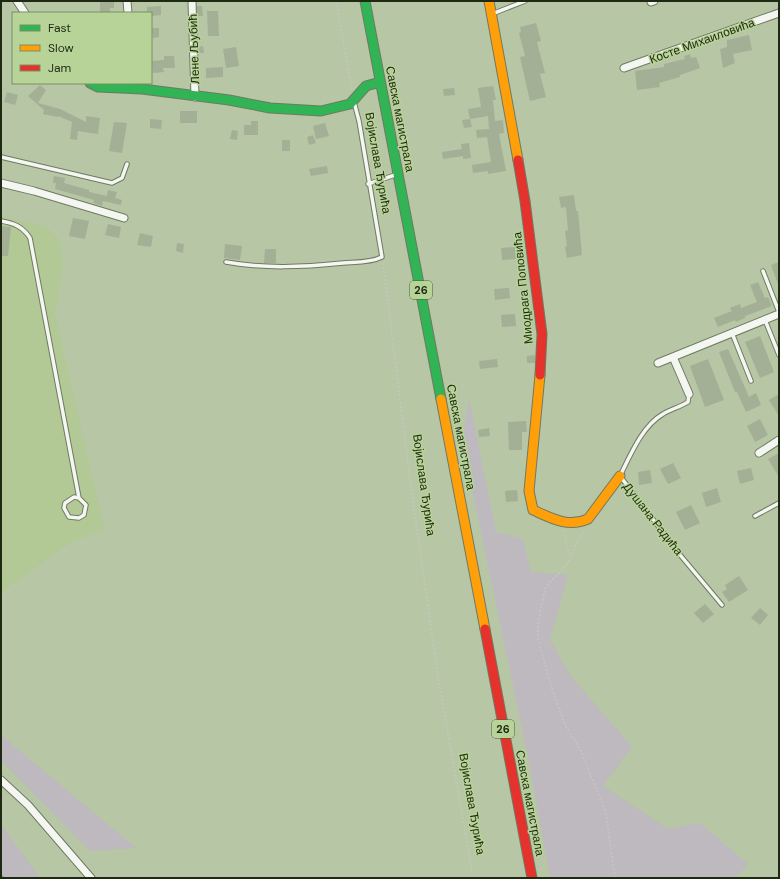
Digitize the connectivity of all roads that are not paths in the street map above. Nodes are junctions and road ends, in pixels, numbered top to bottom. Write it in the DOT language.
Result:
graph roads {
  1 [pos="17,1"];
  2 [pos="127,1"];
  3 [pos="192,1"];
  4 [pos="365,1"];
  5 [pos="490,1"];
  6 [pos="525,1"];
  7 [pos="24,12"];
  8 [pos="128,12"];
  9 [pos="779,13"];
  10 [pos="492,14"];
  11 [pos="624,68"];
  12 [pos="380,82"];
  13 [pos="92,84"];
  14 [pos="133,86"];
  15 [pos="195,97"];
  16 [pos="354,101"];
  17 [pos="1,157"];
  18 [pos="127,164"];
  19 [pos="398,174"];
  20 [pos="1,183"];
  21 [pos="368,184"];
  22 [pos="124,218"];
  23 [pos="1,221"];
  24 [pos="226,262"];
  25 [pos="763,271"];
  26 [pos="779,313"];
  27 [pos="765,320"];
  28 [pos="732,333"];
  29 [pos="779,355"];
  30 [pos="673,357"];
  31 [pos="658,363"];
  32 [pos="751,381"];
  33 [pos="689,394"];
  34 [pos="779,440"];
  35 [pos="759,453"];
  36 [pos="620,476"];
  37 [pos="79,498"];
  38 [pos="779,503"];
  39 [pos="755,516"];
  40 [pos="722,605"];
  41 [pos="1,780"];
  42 [pos="91,878"];
  43 [pos="532,878"];
  1 -- 7 [label="street"];
  2 -- 8 [label="street"];
  3 -- 15 [label="street, Лене Љубић"];
  4 -- 12 [label="street, Савска магистрала / 26"];
  5 -- 10 [label="street, Миодрага Поповића"];
  6 -- 10 [label="lane"];
  9 -- 11 [label="street, Косте Михаиловића"];
  10 -- 36 [label="street, Миодрага Поповића"];
  12 -- 16 [label="street, Војислава Ђурића"];
  12 -- 19 [label="street, Савска магистрала / 26"];
  13 -- 14 [label="street, Војислава Ђурића"];
  14 -- 15 [label="street, Војислава Ђурића"];
  15 -- 16 [label="street, Војислава Ђурића"];
  16 -- 21 [label="lane, Војислава Ђурића"];
  17 -- 18 [label="lane"];
  19 -- 21 [label="lane"];
  19 -- 43 [label="street, Савска магистрала / 26"];
  20 -- 22 [label="street"];
  21 -- 24 [label="lane, Војислава Ђурића"];
  23 -- 37 [label="lane"];
  25 -- 26 [label="lane"];
  26 -- 27 [label="street"];
  27 -- 28 [label="street"];
  27 -- 29 [label="lane"];
  28 -- 30 [label="street"];
  28 -- 32 [label="lane"];
  30 -- 31 [label="street"];
  30 -- 33 [label="street, Душана Радића"];
  33 -- 36 [label="lane, Душана Радића"];
  34 -- 35 [label="street"];
  36 -- 40 [label="lane, Душана Радића"];
  37 -- 37 [label="lane"];
  38 -- 39 [label="lane"];
  41 -- 42 [label="street"];
}
